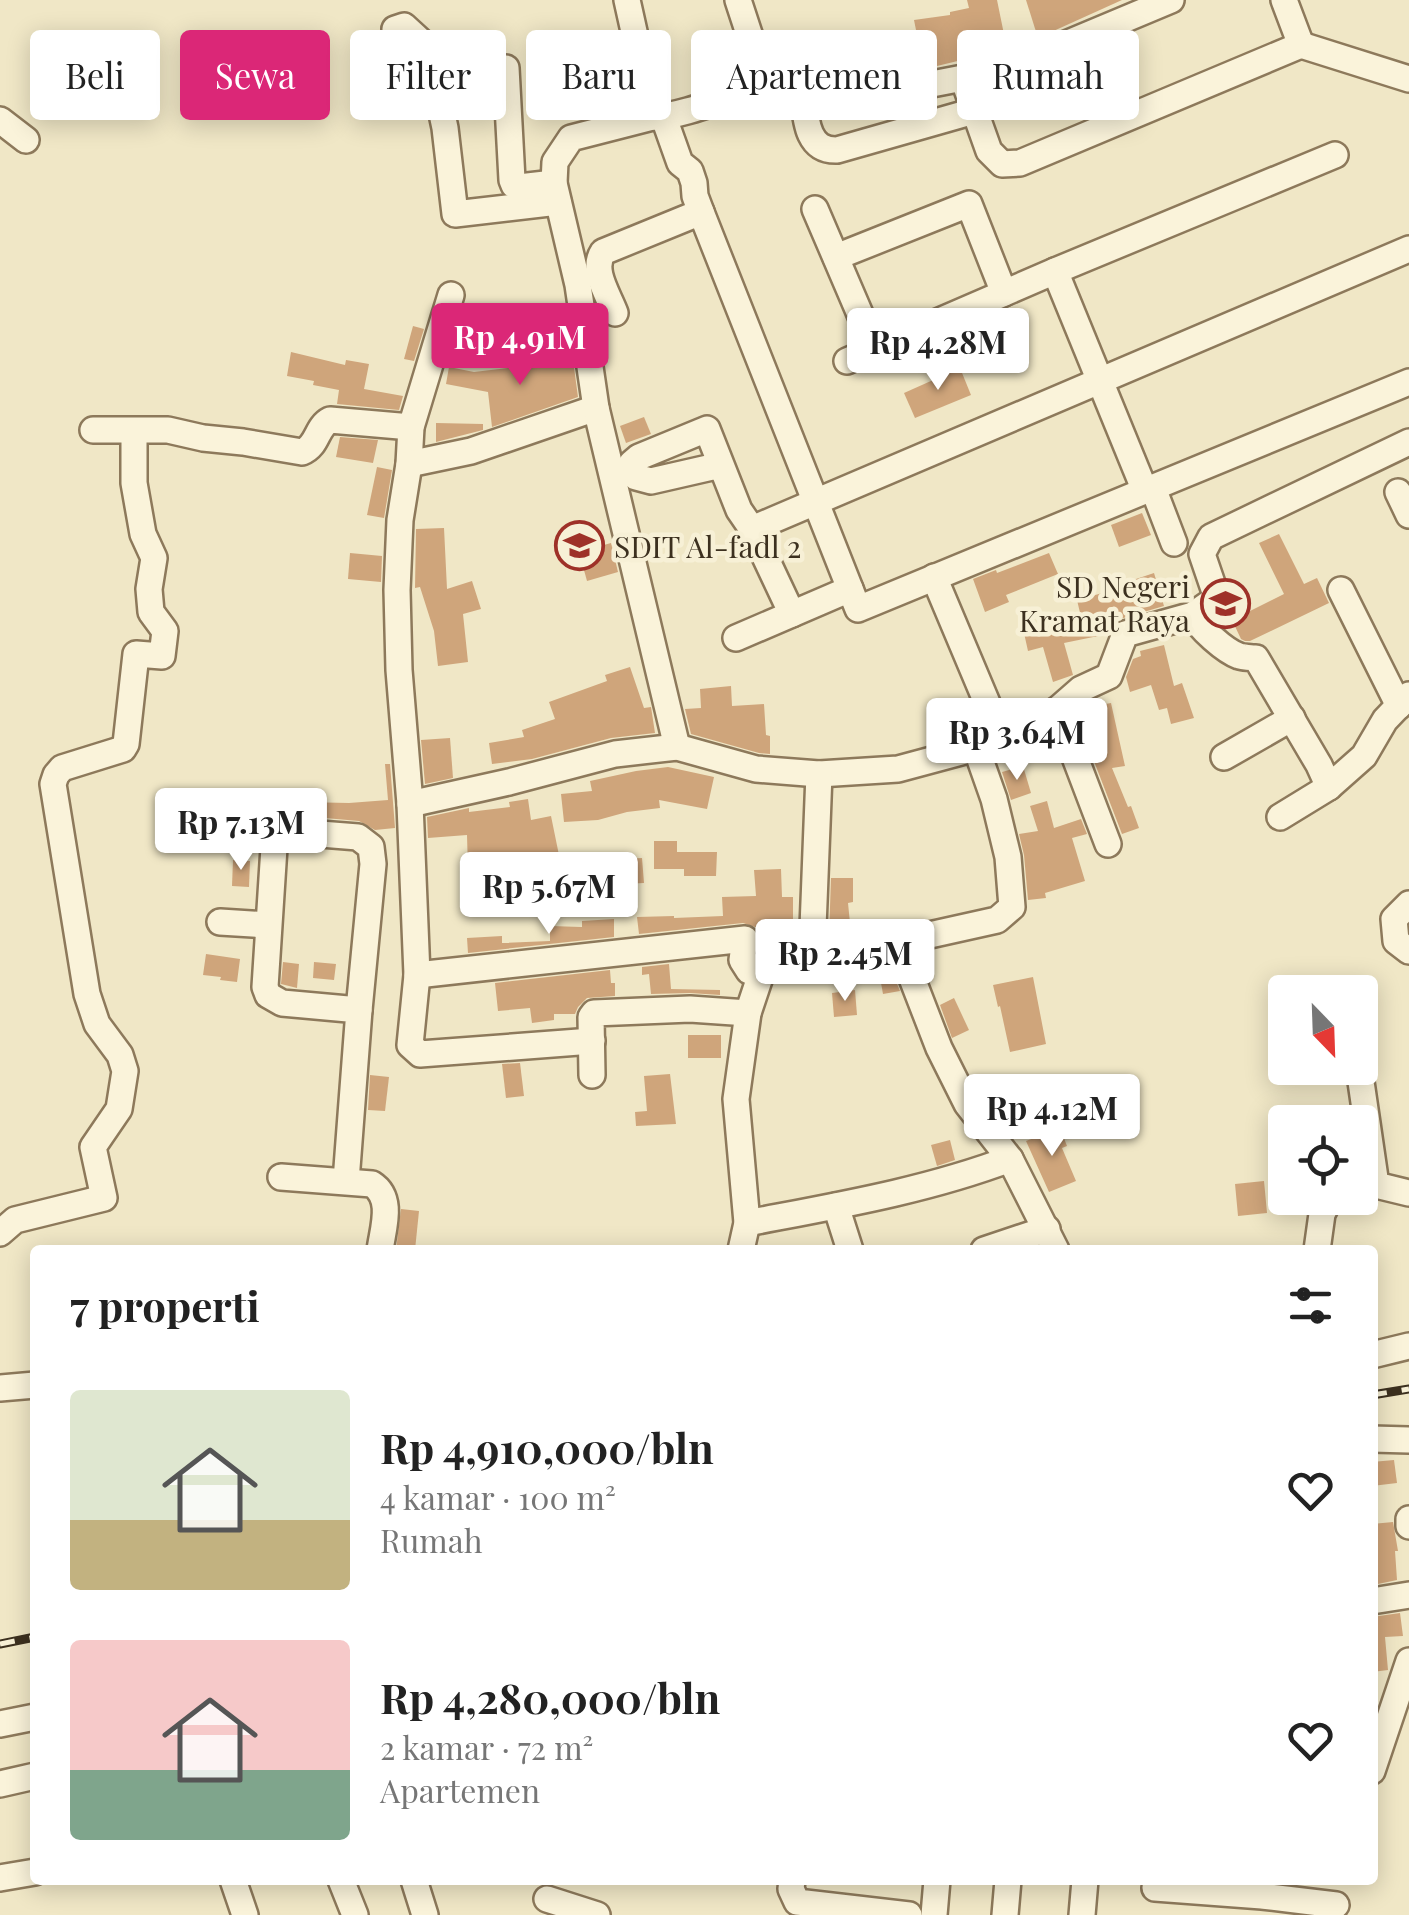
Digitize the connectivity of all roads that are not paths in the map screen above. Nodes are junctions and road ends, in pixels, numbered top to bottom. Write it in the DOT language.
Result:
graph roads {
  1 [pos="627,0"];
  2 [pos="738,0"];
  3 [pos="1171,0"];
  4 [pos="1284,0"];
  5 [pos="395,28"];
  6 [pos="635,30"];
  7 [pos="748,30"];
  8 [pos="1100,30"];
  9 [pos="1301,44"];
  10 [pos="506,68"];
  11 [pos="1409,79"];
  12 [pos="1139,113"];
  13 [pos="957,116"];
  14 [pos="0,120"];
  15 [pos="649,120"];
  16 [pos="659,120"];
  17 [pos="808,120"];
  18 [pos="977,120"];
  19 [pos="1122,120"];
  20 [pos="26,140"];
  21 [pos="1335,155"];
  22 [pos="556,193"];
  23 [pos="698,204"];
  24 [pos="816,209"];
  25 [pos="1409,249"];
  26 [pos="836,257"];
  27 [pos="1054,271"];
  28 [pos="1004,293"];
  29 [pos="451,296"];
  30 [pos="615,312"];
  31 [pos="875,349"];
  32 [pos="847,361"];
  33 [pos="1100,381"];
  34 [pos="1409,382"];
  35 [pos="596,408"];
  36 [pos="411,428"];
  37 [pos="93,430"];
  38 [pos="134,432"];
  39 [pos="1409,442"];
  40 [pos="409,464"];
  41 [pos="721,465"];
  42 [pos="1148,489"];
  43 [pos="816,502"];
  44 [pos="752,529"];
  45 [pos="1174,543"];
  46 [pos="934,577"];
  47 [pos="850,588"];
  48 [pos="1341,590"];
  49 [pos="792,614"];
  50 [pos="1193,615"];
  51 [pos="736,638"];
  52 [pos="1404,701"];
  53 [pos="990,710"];
  54 [pos="1057,710"];
  55 [pos="1292,718"];
  56 [pos="677,748"];
  57 [pos="976,748"];
  58 [pos="1224,758"];
  59 [pos="819,774"];
  60 [pos="1329,787"];
  61 [pos="410,804"];
  62 [pos="1280,817"];
  63 [pos="193,824"];
  64 [pos="275,832"];
  65 [pos="1108,844"];
  66 [pos="1409,904"];
  67 [pos="220,922"];
  68 [pos="268,925"];
  69 [pos="898,942"];
  70 [pos="1409,951"];
  71 [pos="812,953"];
  72 [pos="416,974"];
  73 [pos="760,975"];
  74 [pos="359,1010"];
  75 [pos="748,1013"];
  76 [pos="592,1041"];
  77 [pos="592,1075"];
  78 [pos="1010,1159"];
  79 [pos="281,1177"];
  80 [pos="346,1181"];
  81 [pos="1378,1188"];
  82 [pos="1409,1193"];
  83 [pos="836,1206"];
  84 [pos="1322,1215"];
  85 [pos="775,1230"];
  86 [pos="0,1233"];
  87 [pos="744,1237"];
  88 [pos="1052,1240"];
  89 [pos="381,1245"];
  90 [pos="848,1245"];
  91 [pos="1018,1245"];
  92 [pos="1318,1245"];
  93 [pos="1409,1346"];
  94 [pos="1378,1354"];
  95 [pos="30,1386"];
  96 [pos="0,1388"];
  97 [pos="1378,1439"];
  98 [pos="1409,1440"];
  99 [pos="1409,1595"];
  100 [pos="1378,1600"];
  101 [pos="1409,1661"];
  102 [pos="0,1724"];
  103 [pos="30,1724"];
  104 [pos="1378,1753"];
  105 [pos="30,1777"];
  106 [pos="0,1784"];
  107 [pos="30,1873"];
  108 [pos="0,1878"];
  109 [pos="235,1885"];
  110 [pos="344,1885"];
  111 [pos="416,1885"];
  112 [pos="791,1885"];
  113 [pos="937,1885"];
  114 [pos="1008,1885"];
  115 [pos="1084,1885"];
  116 [pos="1155,1888"];
  117 [pos="1337,1900"];
  118 [pos="546,1905"];
  119 [pos="246,1915"];
  120 [pos="356,1915"];
  121 [pos="425,1915"];
  122 [pos="597,1915"];
  123 [pos="909,1915"];
  124 [pos="934,1915"];
  125 [pos="1005,1915"];
  126 [pos="1082,1915"];
  1 -- 6 [label="street"];
  2 -- 7 [label="street"];
  3 -- 8 [label="street"];
  4 -- 9 [label="street"];
  5 -- 22 [label="street"];
  9 -- 11 [label="street"];
  9 -- 12 [label="street"];
  10 -- 22 [label="street"];
  13 -- 17 [label="street"];
  14 -- 20 [label="street"];
  15 -- 22 [label="street"];
  16 -- 23 [label="street"];
  18 -- 19 [label="street"];
  21 -- 27 [label="street"];
  22 -- 35 [label="street"];
  23 -- 30 [label="street"];
  23 -- 43 [label="street"];
  24 -- 26 [label="street"];
  25 -- 33 [label="street"];
  26 -- 28 [label="street"];
  26 -- 31 [label="street"];
  27 -- 28 [label="street"];
  27 -- 33 [label="street"];
  28 -- 31 [label="street"];
  29 -- 36 [label="street"];
  31 -- 32 [label="street"];
  33 -- 42 [label="street"];
  33 -- 43 [label="street"];
  34 -- 42 [label="street"];
  35 -- 40 [label="street"];
  35 -- 56 [label="street"];
  36 -- 38 [label="street"];
  36 -- 40 [label="street"];
  37 -- 38 [label="street"];
  38 -- 86 [label="street"];
  39 -- 50 [label="street"];
  40 -- 61 [label="street"];
  41 -- 44 [label="street"];
  42 -- 45 [label="street"];
  42 -- 46 [label="street"];
  43 -- 44 [label="street"];
  43 -- 47 [label="street"];
  44 -- 49 [label="street"];
  46 -- 47 [label="street"];
  46 -- 53 [label="street"];
  47 -- 49 [label="street"];
  48 -- 52 [label="street"];
  49 -- 51 [label="street"];
  50 -- 54 [label="street"];
  50 -- 55 [label="street"];
  52 -- 60 [label="street"];
  54 -- 57 [label="street"];
  54 -- 65 [label="street"];
  55 -- 58 [label="street"];
  55 -- 60 [label="street"];
  56 -- 59 [label="street"];
  56 -- 61 [label="street"];
  57 -- 59 [label="street"];
  57 -- 69 [label="street"];
  59 -- 71 [label="street"];
  60 -- 62 [label="street"];
  61 -- 72 [label="street"];
  63 -- 64 [label="street"];
  64 -- 68 [label="street"];
  64 -- 74 [label="street"];
  66 -- 70 [label="street"];
  67 -- 68 [label="street"];
  68 -- 74 [label="street"];
  69 -- 71 [label="street"];
  69 -- 78 [label="street"];
  71 -- 73 [label="street"];
  72 -- 73 [label="street"];
  72 -- 76 [label="street"];
  73 -- 75 [label="street"];
  74 -- 80 [label="street"];
  75 -- 76 [label="street"];
  75 -- 87 [label="street"];
  76 -- 77 [label="street"];
  78 -- 83 [label="street"];
  78 -- 88 [label="street"];
  79 -- 80 [label="street"];
  80 -- 89 [label="street"];
  81 -- 82 [label="street"];
  83 -- 87 [label="street"];
  83 -- 90 [label="street"];
  84 -- 92 [label="street"];
  85 -- 87 [label="street"];
  88 -- 91 [label="street"];
  93 -- 94 [label="street"];
  95 -- 96 [label="street"];
  97 -- 98 [label="street"];
  99 -- 100 [label="street"];
  101 -- 104 [label="street"];
  102 -- 103 [label="street"];
  105 -- 106 [label="street"];
  107 -- 108 [label="street"];
  109 -- 119 [label="street"];
  110 -- 120 [label="street"];
  111 -- 121 [label="street"];
  112 -- 123 [label="street"];
  113 -- 124 [label="street"];
  114 -- 125 [label="street"];
  115 -- 126 [label="street"];
  116 -- 117 [label="street"];
  118 -- 122 [label="street"];
}
